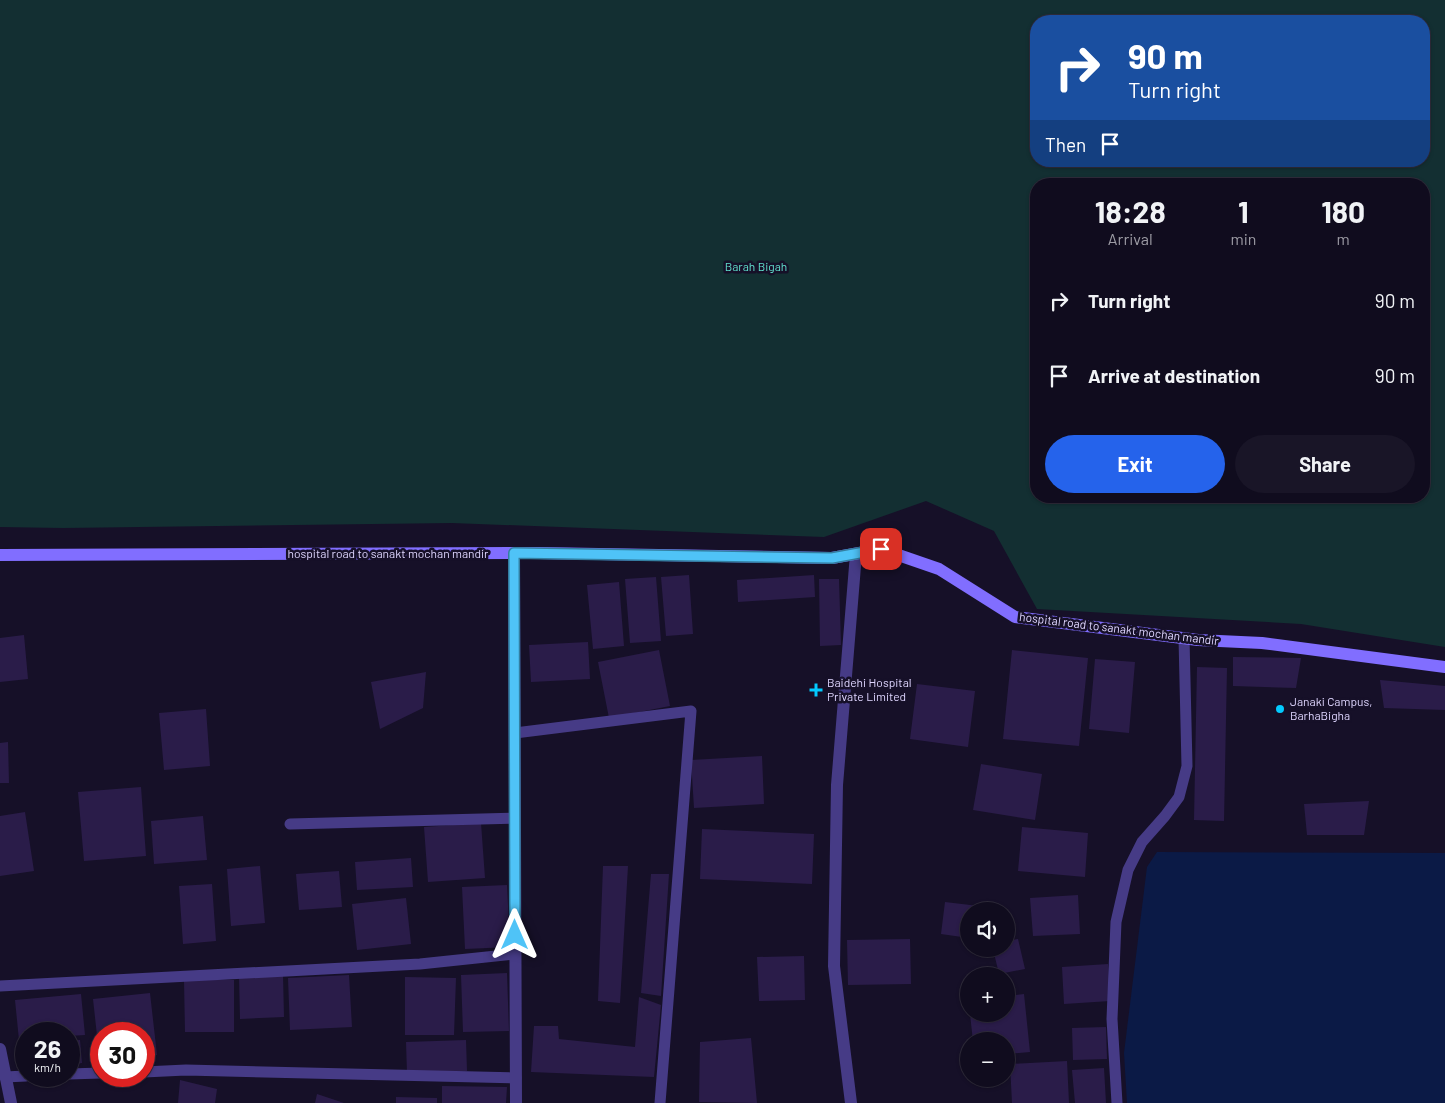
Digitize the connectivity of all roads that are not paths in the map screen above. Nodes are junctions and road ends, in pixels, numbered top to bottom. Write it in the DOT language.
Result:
graph roads {
  1 [pos="514,553"];
  2 [pos="856,554"];
  3 [pos="0,555"];
  4 [pos="1184,638"];
  5 [pos="1445,667"];
  6 [pos="515,733"];
  7 [pos="515,818"];
  8 [pos="290,824"];
  9 [pos="515,954"];
  10 [pos="0,986"];
  11 [pos="0,1050"];
  12 [pos="155,1072"];
  13 [pos="5,1077"];
  14 [pos="15,1077"];
  15 [pos="516,1078"];
  16 [pos="11,1103"];
  17 [pos="516,1103"];
  18 [pos="660,1103"];
  19 [pos="851,1103"];
  20 [pos="1116,1103"];
  1 -- 2 [label="street, hospital road to sanakt mochan mandir"];
  1 -- 3 [label="street, hospital road to sanakt mochan mandir"];
  1 -- 6 [label="street"];
  2 -- 4 [label="street, hospital road to sanakt mochan mandir"];
  2 -- 19 [label="street"];
  4 -- 5 [label="street, hospital road to sanakt mochan mandir"];
  4 -- 20 [label="lane"];
  6 -- 7 [label="street"];
  6 -- 18 [label="lane"];
  7 -- 8 [label="lane"];
  7 -- 9 [label="street"];
  9 -- 10 [label="lane"];
  9 -- 15 [label="street"];
  11 -- 13 [label="street"];
  12 -- 15 [label="lane"];
  13 -- 14 [label="lane"];
  13 -- 16 [label="street"];
  15 -- 17 [label="street"];
}
